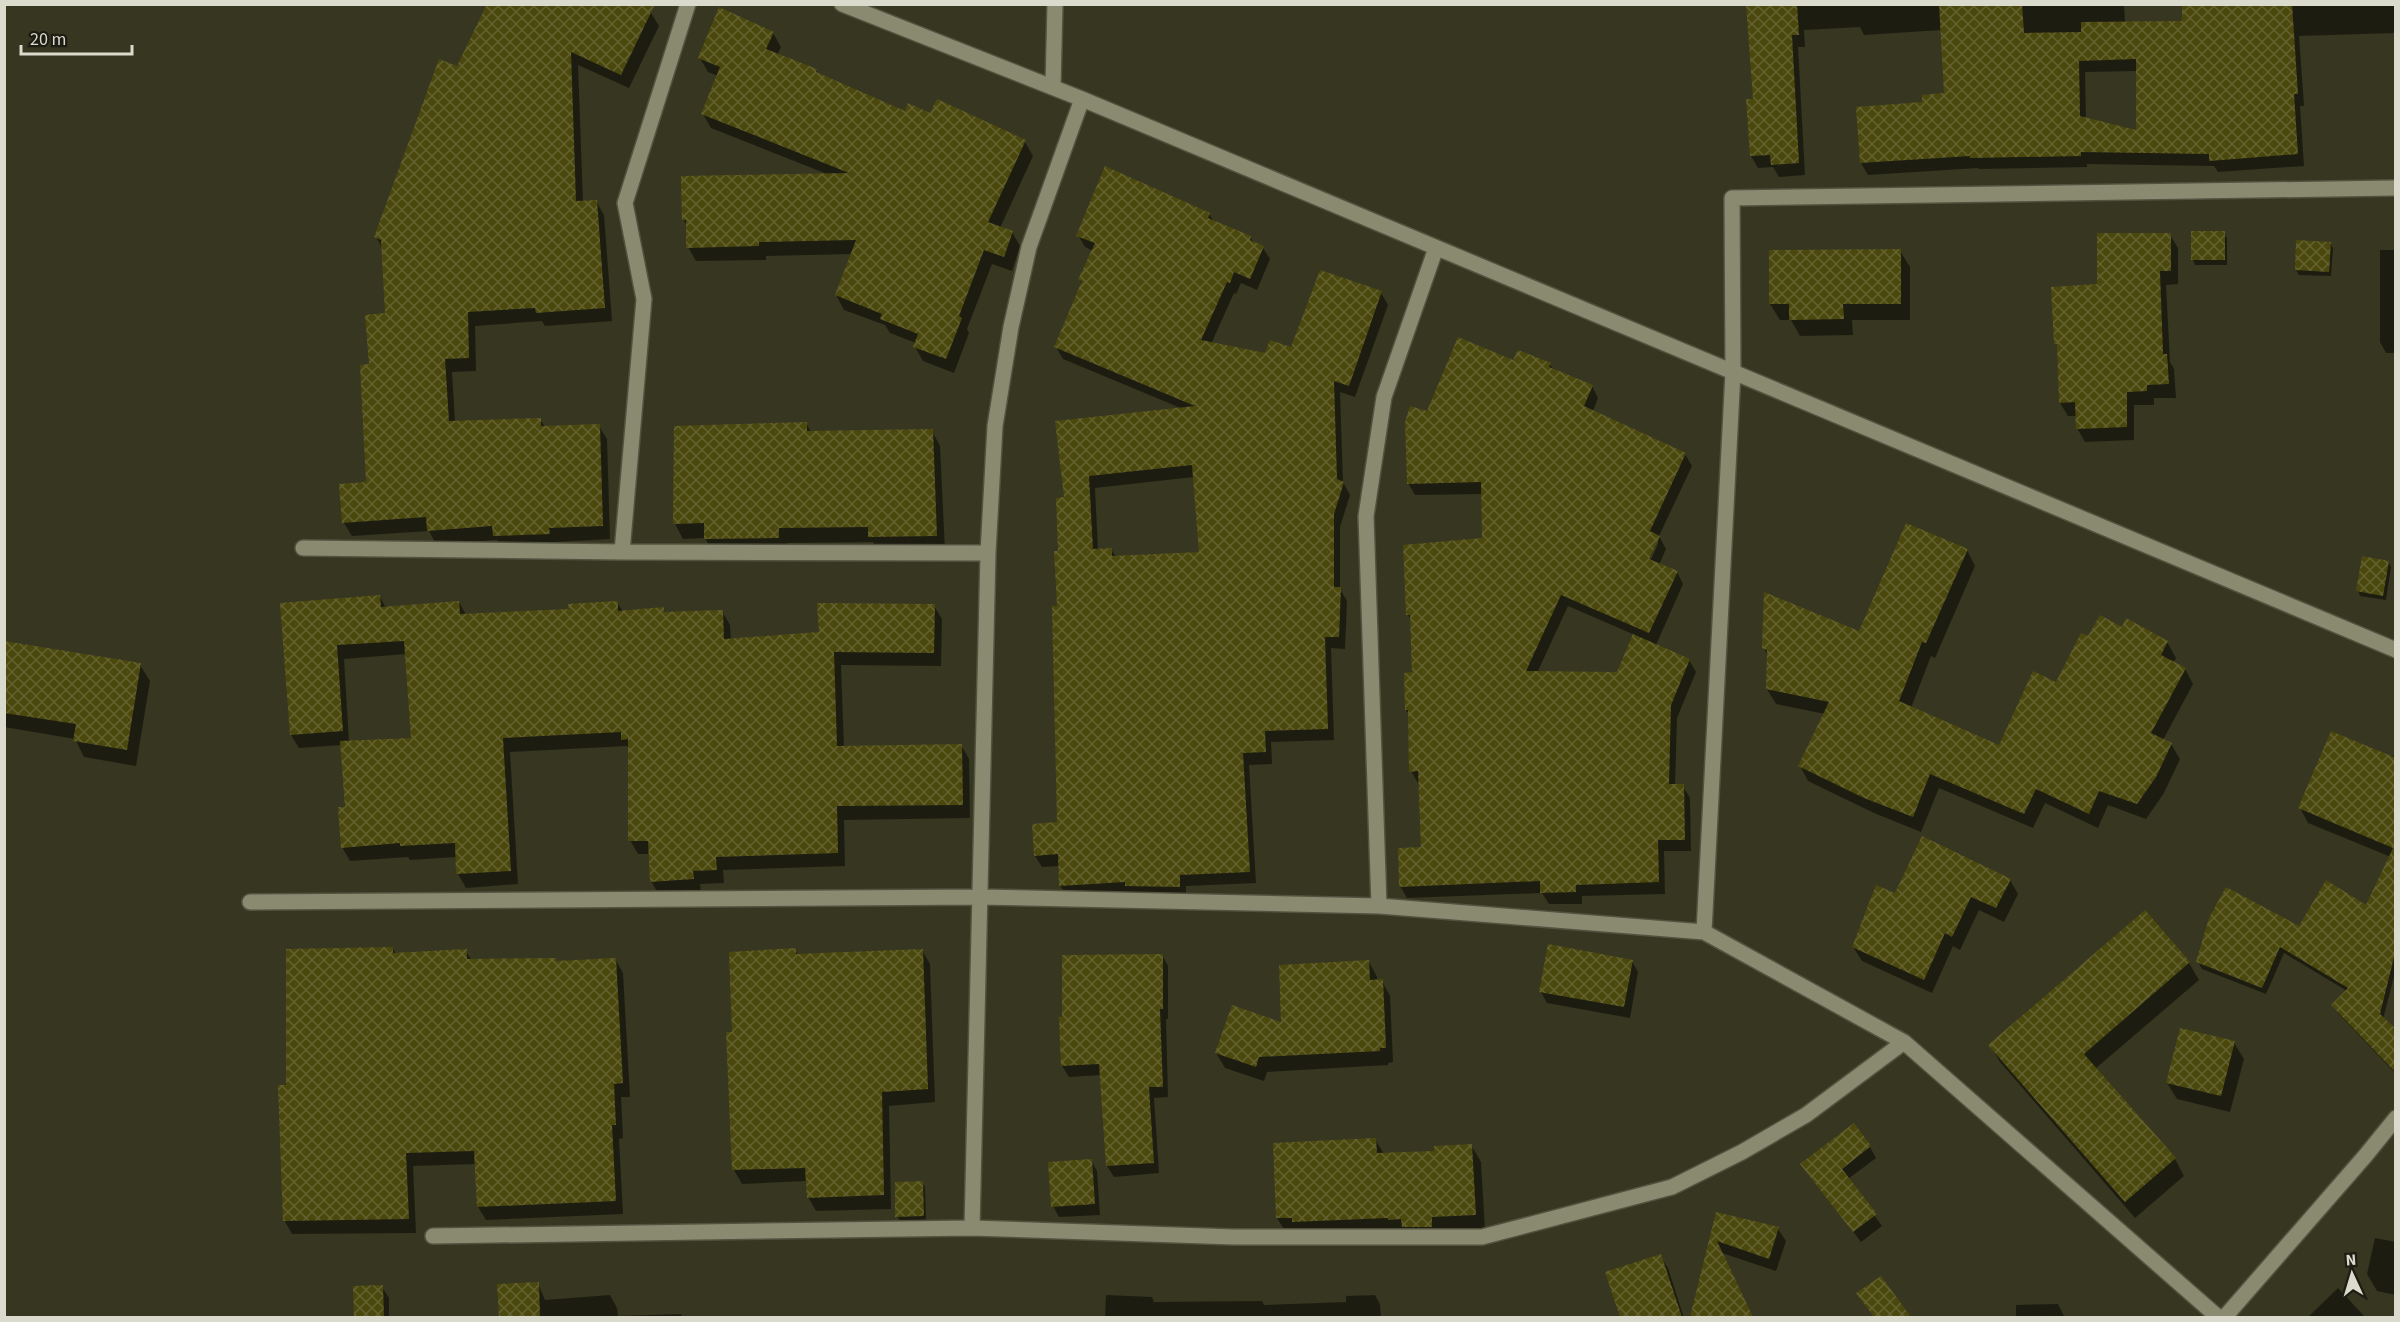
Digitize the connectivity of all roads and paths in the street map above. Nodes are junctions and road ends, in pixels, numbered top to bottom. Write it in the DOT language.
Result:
graph roads {
  1 [pos="688,4"];
  2 [pos="842,4"];
  3 [pos="1055,4"];
  4 [pos="1053,87"];
  5 [pos="1082,99"];
  6 [pos="2394,188"];
  7 [pos="1436,248"];
  8 [pos="1733,372"];
  9 [pos="303,548"];
  10 [pos="622,552"];
  11 [pos="988,553"];
  12 [pos="2396,650"];
  13 [pos="981,897"];
  14 [pos="250,902"];
  15 [pos="1379,906"];
  16 [pos="1704,932"];
  17 [pos="1904,1042"];
  18 [pos="2396,1118"];
  19 [pos="972,1228"];
  20 [pos="433,1236"];
  21 [pos="2219,1317"];
  22 [pos="2224,1317"];
  1 -- 10 [label="street"];
  2 -- 4 [label="street"];
  3 -- 4 [label="street"];
  4 -- 5 [label="street"];
  5 -- 7 [label="street"];
  5 -- 11 [label="street"];
  6 -- 8 [label="street"];
  7 -- 8 [label="street"];
  7 -- 15 [label="street"];
  8 -- 12 [label="street"];
  8 -- 16 [label="street"];
  9 -- 10 [label="street"];
  10 -- 11 [label="street"];
  11 -- 13 [label="street"];
  13 -- 14 [label="street"];
  13 -- 15 [label="street"];
  13 -- 19 [label="street"];
  15 -- 16 [label="street"];
  16 -- 17 [label="street"];
  17 -- 19 [label="street"];
  17 -- 21 [label="street"];
  18 -- 22 [label="street"];
  19 -- 20 [label="street"];
}
